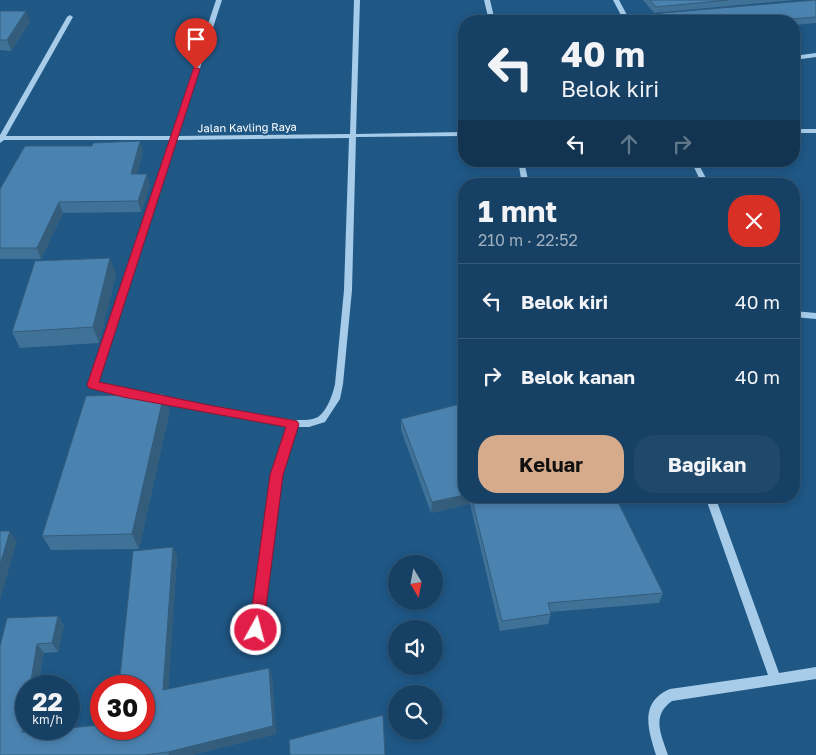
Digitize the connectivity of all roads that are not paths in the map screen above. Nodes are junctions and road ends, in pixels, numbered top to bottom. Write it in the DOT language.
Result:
graph roads {
  1 [pos="219,0"];
  2 [pos="357,0"];
  3 [pos="487,0"];
  4 [pos="616,0"];
  5 [pos="491,15"];
  6 [pos="624,15"];
  7 [pos="70,17"];
  8 [pos="816,55"];
  9 [pos="800,57"];
  10 [pos="800,131"];
  11 [pos="816,131"];
  12 [pos="458,134"];
  13 [pos="352,135"];
  14 [pos="174,138"];
  15 [pos="1,139"];
  16 [pos="800,315"];
  17 [pos="816,316"];
  18 [pos="293,424"];
  19 [pos="712,503"];
  20 [pos="254,650"];
  21 [pos="816,673"];
  22 [pos="775,678"];
  23 [pos="662,755"];
  1 -- 14 [label="street"];
  2 -- 13 [label="street"];
  3 -- 5 [label="street"];
  4 -- 6 [label="street"];
  7 -- 15 [label="street"];
  8 -- 9 [label="street"];
  10 -- 11 [label="street"];
  12 -- 13 [label="street, Jalan Kavling Raya"];
  13 -- 14 [label="street, Jalan Kavling Raya"];
  13 -- 18 [label="street"];
  14 -- 15 [label="street, Jalan Kavling Raya"];
  14 -- 18 [label="street"];
  16 -- 17 [label="street"];
  18 -- 20 [label="street"];
  19 -- 22 [label="street"];
  21 -- 22 [label="street"];
  22 -- 23 [label="street"];
}
